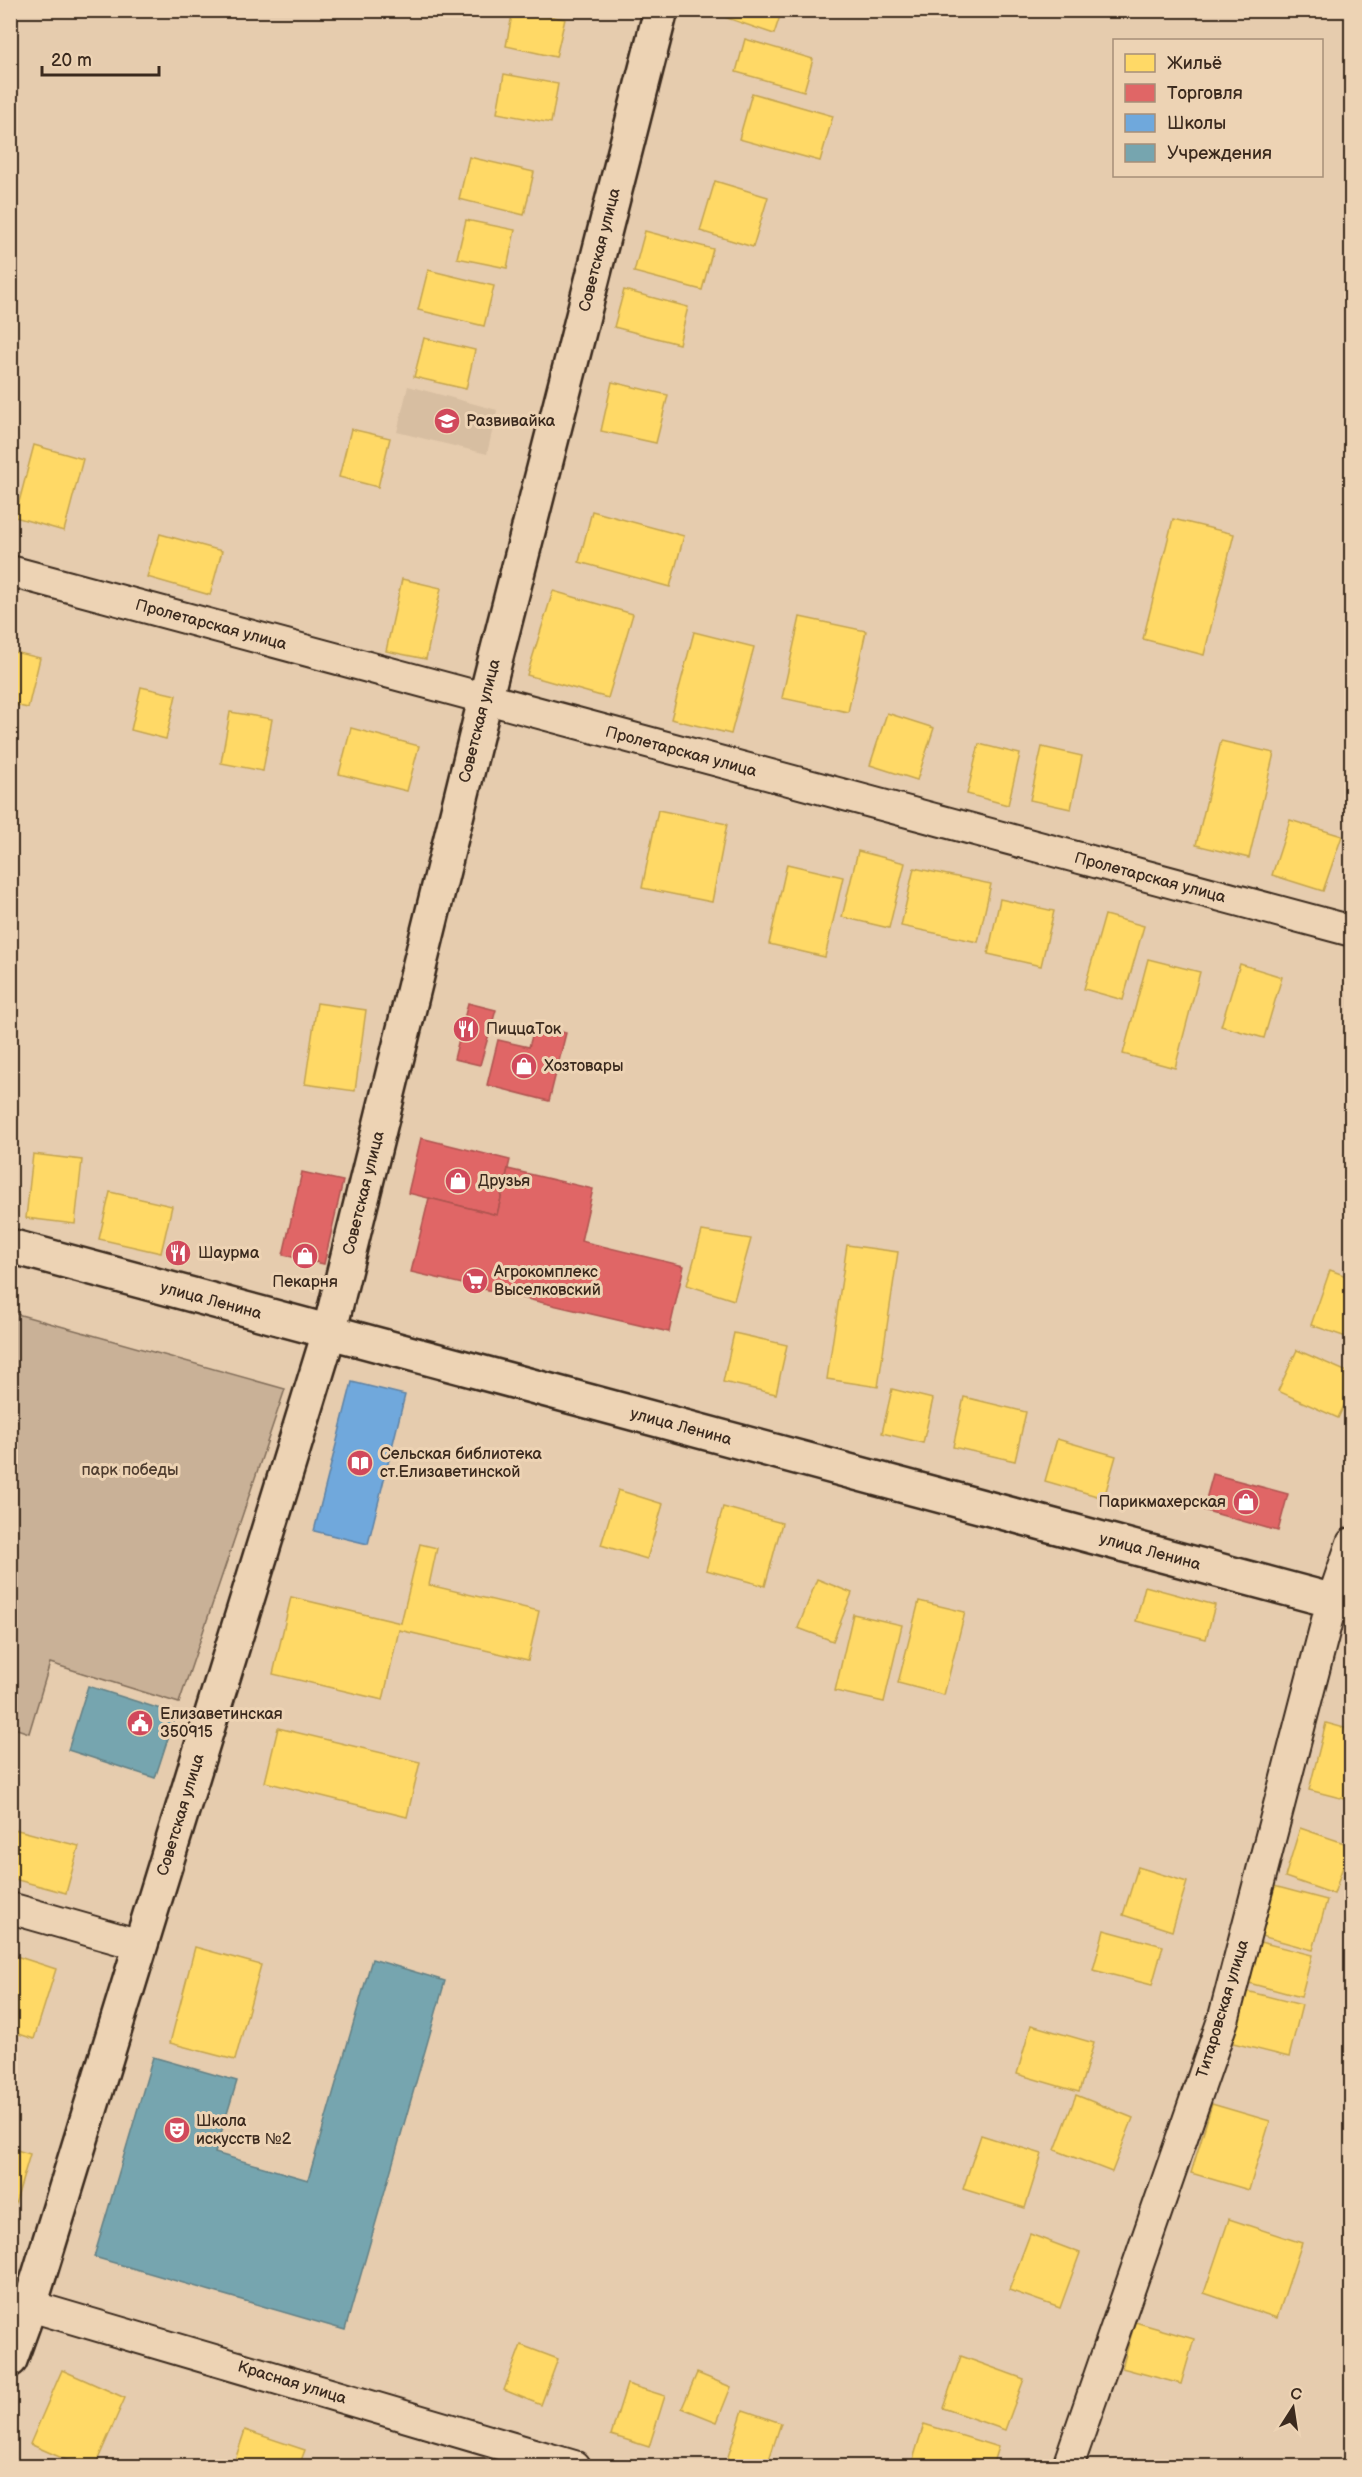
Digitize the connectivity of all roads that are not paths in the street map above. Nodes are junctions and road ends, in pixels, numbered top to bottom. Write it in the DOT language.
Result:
graph roads {
  1 [pos="662,10"];
  2 [pos="10,571"];
  3 [pos="485,700"];
  4 [pos="1352,931"];
  5 [pos="10,1246"];
  6 [pos="329,1333"];
  7 [pos="1352,1543"];
  8 [pos="1342,1604"];
  9 [pos="10,1908"];
  10 [pos="140,1945"];
  11 [pos="20,2302"];
  12 [pos="10,2360"];
  13 [pos="574,2466"];
  14 [pos="1068,2466"];
  1 -- 3 [label="street, Советская улица"];
  2 -- 3 [label="street, Пролетарская улица"];
  3 -- 4 [label="street, Пролетарская улица"];
  3 -- 6 [label="street, Советская улица"];
  5 -- 6 [label="street, улица Ленина"];
  6 -- 8 [label="street, улица Ленина"];
  6 -- 10 [label="street, Советская улица"];
  7 -- 8 [label="street, Титаровская улица"];
  8 -- 14 [label="street, Титаровская улица"];
  9 -- 10 [label="street"];
  10 -- 11 [label="street, Советская улица"];
  11 -- 12 [label="street, Советская улица"];
  11 -- 13 [label="street, Красная улица"];
}
